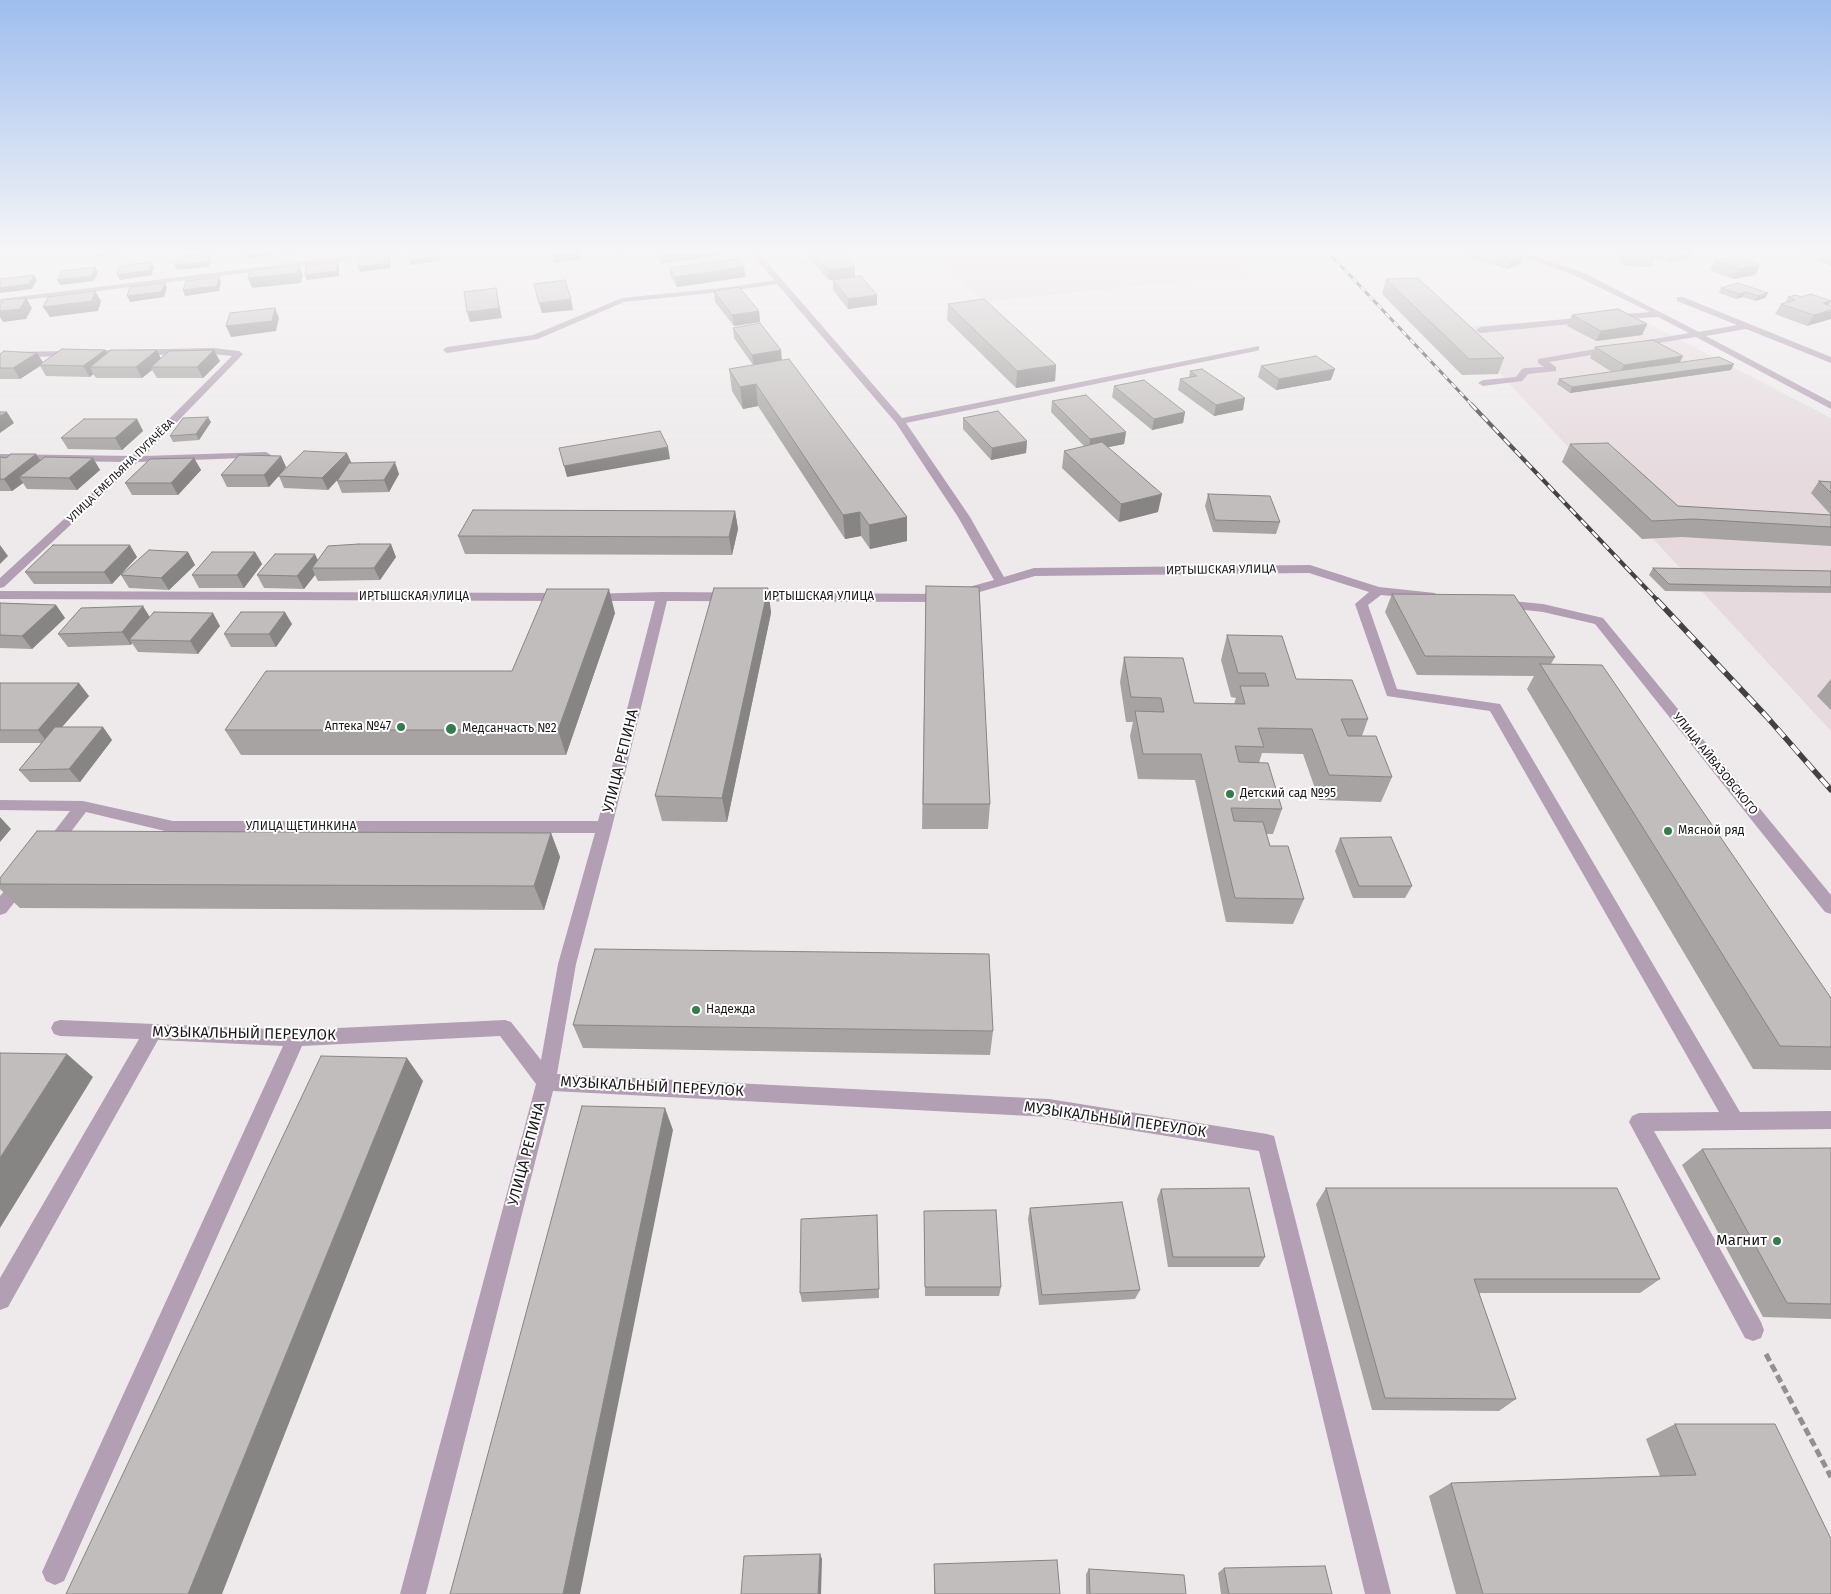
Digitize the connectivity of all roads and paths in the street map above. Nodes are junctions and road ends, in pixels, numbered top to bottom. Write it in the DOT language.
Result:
graph roads {
  1 [pos="560,326"];
  2 [pos="818,326"];
  3 [pos="1521,326"];
  4 [pos="1684,326"];
  5 [pos="1745,326"];
  6 [pos="1748,326"];
  7 [pos="1480,330"];
  8 [pos="1698,334"];
  9 [pos="1629,346"];
  10 [pos="1256,348"];
  11 [pos="1619,348"];
  12 [pos="447,350"];
  13 [pos="19,354"];
  14 [pos="1831,360"];
  15 [pos="1483,383"];
  16 [pos="1831,406"];
  17 [pos="900,421"];
  18 [pos="266,455"];
  19 [pos="0,456"];
  20 [pos="135,460"];
  21 [pos="1001,582"];
  22 [pos="0,584"];
  23 [pos="1378,591"];
  24 [pos="0,595"];
  25 [pos="662,596"];
  26 [pos="1446,598"];
  27 [pos="1485,602"];
  28 [pos="0,805"];
  29 [pos="83,806"];
  30 [pos="604,827"];
  31 [pos="42,857"];
  32 [pos="30,872"];
  33 [pos="1831,907"];
  34 [pos="0,908"];
  35 [pos="60,1028"];
  36 [pos="153,1032"];
  37 [pos="296,1038"];
  38 [pos="546,1082"];
  39 [pos="1831,1120"];
  40 [pos="1734,1121"];
  41 [pos="0,1299"];
  42 [pos="1754,1330"];
  43 [pos="1831,1477"];
  44 [pos="54,1572"];
  45 [pos="413,1594"];
  46 [pos="1378,1594"];
  1 -- 12 [label="street"];
  2 -- 17 [label="street"];
  3 -- 7 [label="street"];
  4 -- 8 [label="street"];
  5 -- 8 [label="street"];
  6 -- 14 [label="street"];
  8 -- 9 [label="street"];
  8 -- 16 [label="street"];
  10 -- 17 [label="street"];
  11 -- 15 [label="street"];
  13 -- 20 [label="street, УЛИЦА ЕМЕЛЬЯНА ПУГАЧЁВА"];
  17 -- 21 [label="street"];
  18 -- 20 [label="street"];
  19 -- 20 [label="street"];
  20 -- 22 [label="street, УЛИЦА ЕМЕЛЬЯНА ПУГАЧЁВА"];
  21 -- 23 [label="street, ИРТЫШСКАЯ УЛИЦА"];
  21 -- 25 [label="street, ИРТЫШСКАЯ УЛИЦА"];
  23 -- 26 [label="street, ИРТЫШСКАЯ УЛИЦА"];
  23 -- 40 [label="street"];
  24 -- 25 [label="street, ИРТЫШСКАЯ УЛИЦА"];
  25 -- 30 [label="street, УЛИЦА РЕПИНА"];
  27 -- 33 [label="street, УЛИЦА АЙВАЗОВСКОГО"];
  28 -- 29 [label="street, УЛИЦА ЩЕТИНКИНА"];
  29 -- 30 [label="street, УЛИЦА ЩЕТИНКИНА"];
  29 -- 31 [label="street"];
  30 -- 38 [label="street, УЛИЦА РЕПИНА"];
  32 -- 34 [label="street"];
  35 -- 36 [label="street, МУЗЫКАЛЬНЫЙ ПЕРЕУЛОК"];
  36 -- 37 [label="street, МУЗЫКАЛЬНЫЙ ПЕРЕУЛОК"];
  36 -- 41 [label="street"];
  37 -- 38 [label="street, МУЗЫКАЛЬНЫЙ ПЕРЕУЛОК"];
  37 -- 44 [label="street"];
  38 -- 45 [label="street, УЛИЦА РЕПИНА"];
  38 -- 46 [label="street, МУЗЫКАЛЬНЫЙ ПЕРЕУЛОК"];
  39 -- 40 [label="street"];
  40 -- 42 [label="street"];
  42 -- 43 [label="path"];
}
